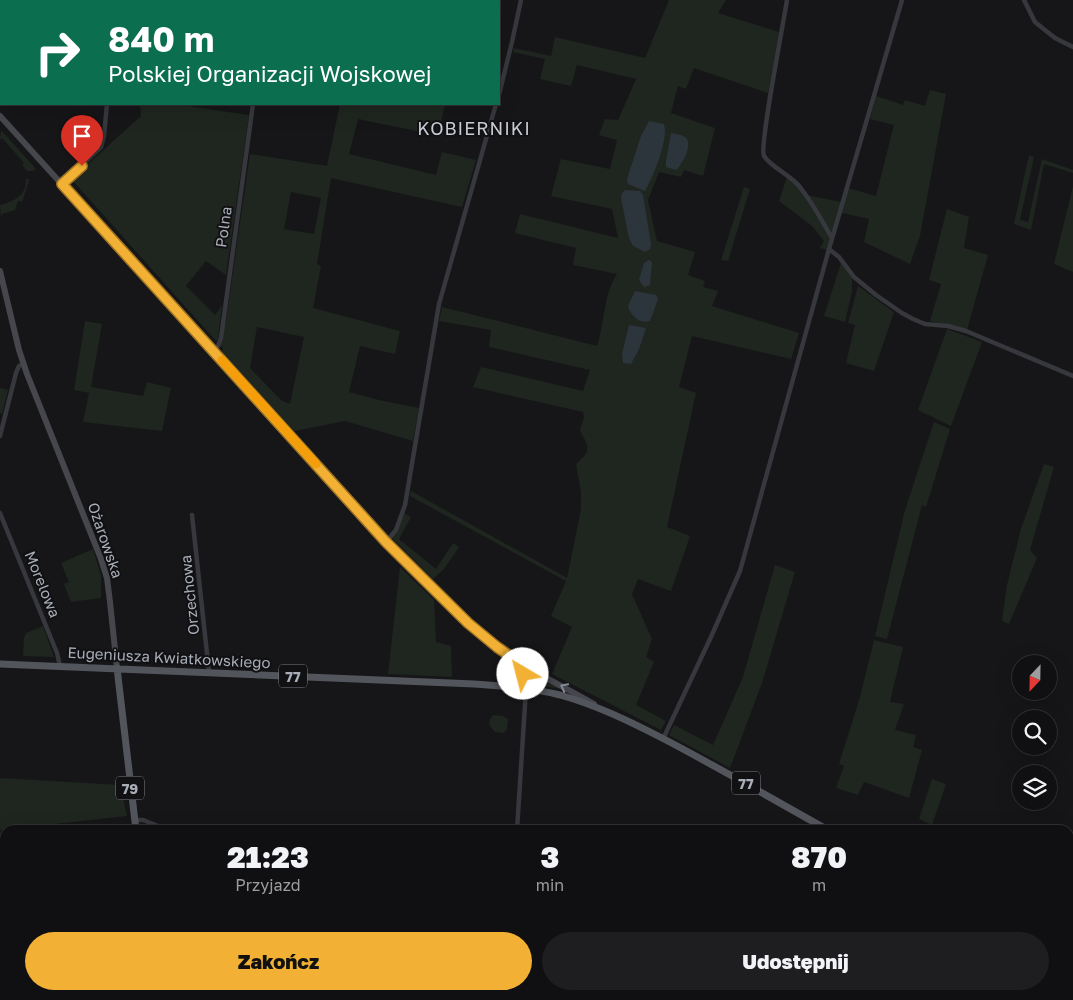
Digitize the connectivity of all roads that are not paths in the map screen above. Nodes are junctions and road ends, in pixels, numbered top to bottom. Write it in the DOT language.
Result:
graph roads {
  1 [pos="521,0"];
  2 [pos="787,0"];
  3 [pos="902,0"];
  4 [pos="1024,0"];
  5 [pos="1073,47"];
  6 [pos="500,91"];
  7 [pos="107,105"];
  8 [pos="253,105"];
  9 [pos="496,105"];
  10 [pos="0,116"];
  11 [pos="62,184"];
  12 [pos="832,239"];
  13 [pos="829,249"];
  14 [pos="0,271"];
  15 [pos="214,351"];
  16 [pos="23,364"];
  17 [pos="1073,376"];
  18 [pos="0,436"];
  19 [pos="0,513"];
  20 [pos="192,515"];
  21 [pos="386,542"];
  22 [pos="520,663"];
  23 [pos="0,664"];
  24 [pos="60,666"];
  25 [pos="117,668"];
  26 [pos="209,672"];
  27 [pos="523,688"];
  28 [pos="606,711"];
  29 [pos="663,739"];
  30 [pos="134,820"];
  31 [pos="135,825"];
  32 [pos="156,825"];
  33 [pos="517,825"];
  34 [pos="819,825"];
  1 -- 6 [label="street"];
  2 -- 12 [label="street"];
  3 -- 12 [label="street"];
  4 -- 5 [label="street"];
  7 -- 11 [label="street"];
  8 -- 15 [label="street, Polna"];
  9 -- 21 [label="street"];
  10 -- 11 [label="street"];
  11 -- 15 [label="street"];
  12 -- 13 [label="street"];
  13 -- 17 [label="street"];
  13 -- 29 [label="street"];
  14 -- 16 [label="street, Ożarowska"];
  15 -- 21 [label="street"];
  16 -- 18 [label="street"];
  16 -- 25 [label="street, Ożarowska"];
  19 -- 24 [label="street, Morelowa"];
  20 -- 26 [label="street, Orzechowa"];
  21 -- 22 [label="street"];
  22 -- 27 [label="street"];
  28 -- 22 [label="street, one-way"];
  23 -- 24 [label="main road, Eugeniusza Kwiatkowskiego / 77"];
  24 -- 25 [label="main road, Eugeniusza Kwiatkowskiego / 77"];
  25 -- 26 [label="main road, Eugeniusza Kwiatkowskiego / 77"];
  25 -- 30 [label="main road, Ożarowska / 79"];
  26 -- 27 [label="main road, Eugeniusza Kwiatkowskiego / 77"];
  27 -- 28 [label="main road, 77"];
  27 -- 33 [label="street"];
  28 -- 29 [label="main road, 77"];
  29 -- 34 [label="main road, 77"];
  30 -- 31 [label="main road, Ożarowska / 79"];
  30 -- 32 [label="street"];
}
